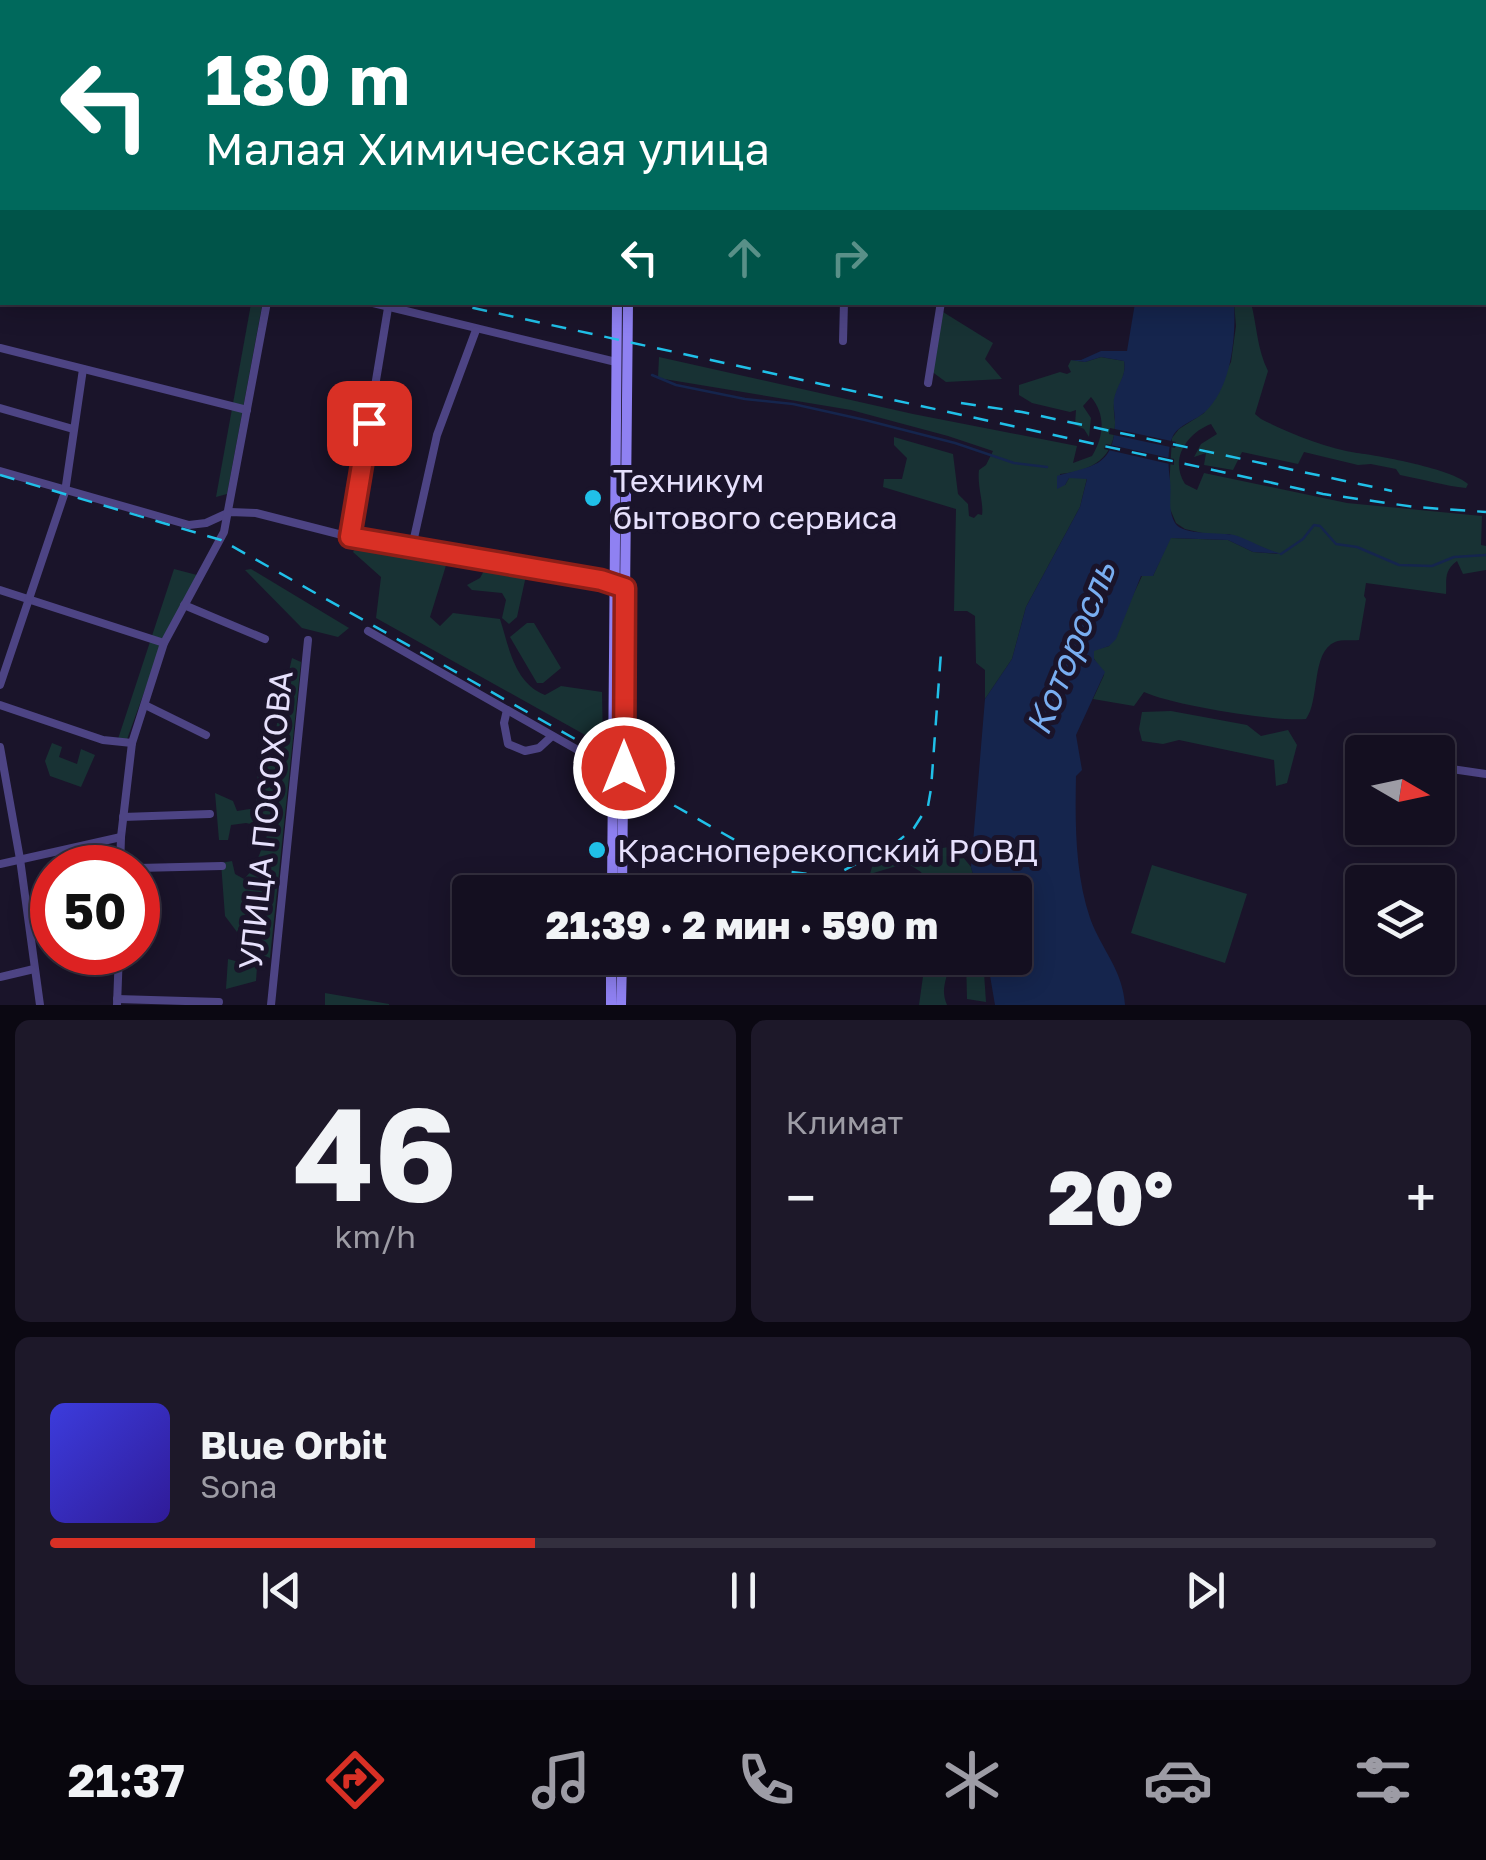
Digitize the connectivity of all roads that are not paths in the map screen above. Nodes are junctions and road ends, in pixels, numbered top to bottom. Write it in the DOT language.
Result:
graph roads {
  1 [pos="265,305"];
  2 [pos="378,305"];
  3 [pos="617,305"];
  4 [pos="628,305"];
  5 [pos="844,305"];
  6 [pos="941,305"];
  7 [pos="388,308"];
  8 [pos="476,330"];
  9 [pos="843,340"];
  10 [pos="0,348"];
  11 [pos="616,362"];
  12 [pos="83,369"];
  13 [pos="928,383"];
  14 [pos="0,408"];
  15 [pos="247,410"];
  16 [pos="73,429"];
  17 [pos="0,472"];
  18 [pos="64,492"];
  19 [pos="230,512"];
  20 [pos="350,537"];
  21 [pos="412,547"];
  22 [pos="620,587"];
  23 [pos="0,590"];
  24 [pos="28,599"];
  25 [pos="184,605"];
  26 [pos="368,631"];
  27 [pos="265,639"];
  28 [pos="308,640"];
  29 [pos="164,643"];
  30 [pos="0,685"];
  31 [pos="0,705"];
  32 [pos="145,705"];
  33 [pos="507,710"];
  34 [pos="206,735"];
  35 [pos="552,736"];
  36 [pos="132,743"];
  37 [pos="0,751"];
  38 [pos="1455,769"];
  39 [pos="613,770"];
  40 [pos="1486,774"];
  41 [pos="210,814"];
  42 [pos="123,817"];
  43 [pos="120,837"];
  44 [pos="120,845"];
  45 [pos="20,860"];
  46 [pos="0,864"];
  47 [pos="222,866"];
  48 [pos="160,867"];
  49 [pos="612,875"];
  50 [pos="622,875"];
  51 [pos="30,938"];
  52 [pos="30,970"];
  53 [pos="35,975"];
  54 [pos="118,975"];
  55 [pos="611,975"];
  56 [pos="622,975"];
  57 [pos="0,977"];
  58 [pos="117,1002"];
  59 [pos="219,1002"];
  60 [pos="40,1005"];
  61 [pos="272,1005"];
  62 [pos="611,1005"];
  63 [pos="621,1005"];
  1 -- 15 [label="street"];
  2 -- 7 [label="street"];
  3 -- 11 [label="main road"];
  4 -- 22 [label="main road"];
  5 -- 9 [label="street"];
  6 -- 13 [label="street"];
  7 -- 8 [label="street"];
  7 -- 20 [label="street"];
  8 -- 11 [label="street"];
  8 -- 21 [label="street"];
  10 -- 12 [label="street"];
  11 -- 22 [label="main road"];
  12 -- 15 [label="street"];
  12 -- 16 [label="street"];
  14 -- 16 [label="street"];
  15 -- 19 [label="street"];
  16 -- 18 [label="street"];
  17 -- 18 [label="street"];
  18 -- 19 [label="street"];
  18 -- 24 [label="street"];
  19 -- 20 [label="street"];
  19 -- 25 [label="street"];
  20 -- 21 [label="street"];
  21 -- 22 [label="street"];
  22 -- 39 [label="main road"];
  22 -- 50 [label="main road"];
  23 -- 24 [label="street"];
  24 -- 29 [label="street"];
  24 -- 30 [label="street"];
  25 -- 27 [label="street"];
  25 -- 29 [label="street"];
  26 -- 33 [label="street"];
  28 -- 61 [label="street, УЛИЦА ПОСОХОВА"];
  29 -- 32 [label="street"];
  31 -- 36 [label="street"];
  32 -- 34 [label="street"];
  32 -- 36 [label="street"];
  33 -- 35 [label="street"];
  33 -- 35 [label="street"];
  35 -- 39 [label="street"];
  36 -- 42 [label="street"];
  37 -- 45 [label="street"];
  38 -- 40 [label="street"];
  39 -- 49 [label="main road"];
  41 -- 42 [label="street"];
  42 -- 43 [label="street"];
  43 -- 44 [label="street"];
  43 -- 45 [label="street"];
  45 -- 46 [label="street"];
  45 -- 51 [label="street"];
  47 -- 48 [label="street"];
  52 -- 57 [label="street"];
  53 -- 60 [label="street"];
  54 -- 58 [label="street"];
  55 -- 62 [label="main road"];
  56 -- 63 [label="main road"];
  58 -- 59 [label="street"];
}
